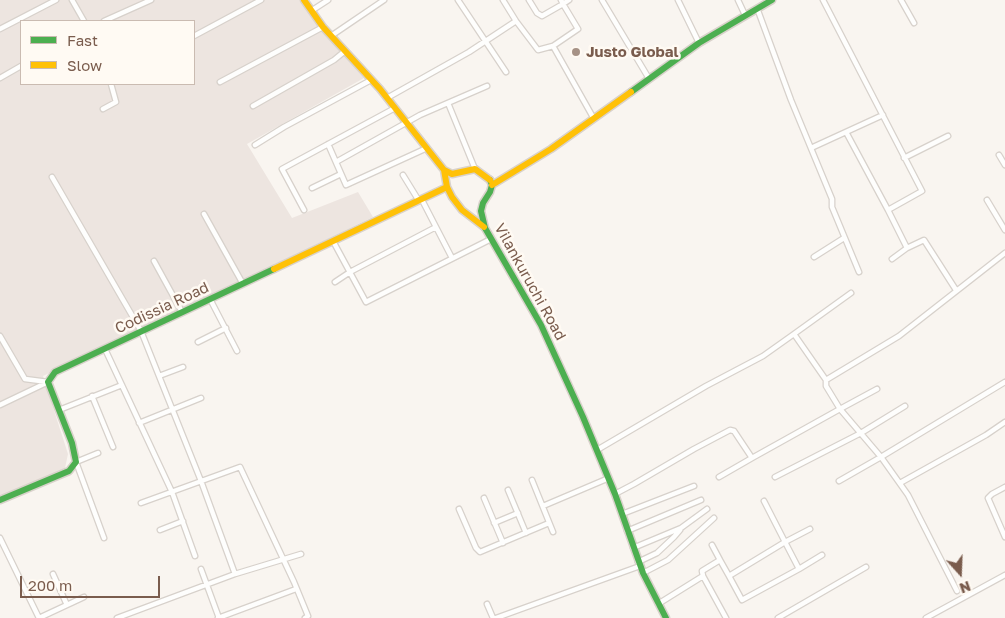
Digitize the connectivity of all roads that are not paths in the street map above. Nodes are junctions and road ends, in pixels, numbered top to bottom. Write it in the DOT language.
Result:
graph roads {
  1 [pos="56,0"];
  2 [pos="72,0"];
  3 [pos="151,0"];
  4 [pos="261,0"];
  5 [pos="304,0"];
  6 [pos="328,0"];
  7 [pos="384,0"];
  8 [pos="458,0"];
  9 [pos="503,0"];
  10 [pos="529,0"];
  11 [pos="569,0"];
  12 [pos="602,0"];
  13 [pos="678,0"];
  14 [pos="738,0"];
  15 [pos="772,0"];
  16 [pos="823,0"];
  17 [pos="901,0"];
  18 [pos="562,2"];
  19 [pos="757,8"];
  20 [pos="311,11"];
  21 [pos="745,15"];
  22 [pos="83,20"];
  23 [pos="106,20"];
  24 [pos="516,21"];
  25 [pos="914,23"];
  26 [pos="323,27"];
  27 [pos="0,29"];
  28 [pos="195,35"];
  29 [pos="331,36"];
  30 [pos="486,42"];
  31 [pos="699,43"];
  32 [pos="553,46"];
  33 [pos="345,52"];
  34 [pos="20,67"];
  35 [pos="506,72"];
  36 [pos="0,78"];
  37 [pos="648,78"];
  38 [pos="371,80"];
  39 [pos="220,82"];
  40 [pos="111,85"];
  41 [pos="487,86"];
  42 [pos="387,98"];
  43 [pos="448,103"];
  44 [pos="253,106"];
  45 [pos="395,108"];
  46 [pos="103,109"];
  47 [pos="883,115"];
  48 [pos="594,119"];
  49 [pos="405,123"];
  50 [pos="846,132"];
  51 [pos="948,136"];
  52 [pos="328,144"];
  53 [pos="255,145"];
  54 [pos="426,148"];
  55 [pos="811,148"];
  56 [pos="999,155"];
  57 [pos="904,158"];
  58 [pos="336,162"];
  59 [pos="1005,165"];
  60 [pos="475,169"];
  61 [pos="444,170"];
  62 [pos="341,174"];
  63 [pos="404,175"];
  64 [pos="52,176"];
  65 [pos="492,185"];
  66 [pos="447,187"];
  67 [pos="312,188"];
  68 [pos="420,200"];
  69 [pos="987,200"];
  70 [pos="304,210"];
  71 [pos="888,210"];
  72 [pos="204,214"];
  73 [pos="436,227"];
  74 [pos="485,228"];
  75 [pos="1005,230"];
  76 [pos="844,238"];
  77 [pos="491,239"];
  78 [pos="334,241"];
  79 [pos="907,248"];
  80 [pos="1005,253"];
  81 [pos="814,257"];
  82 [pos="452,258"];
  83 [pos="892,259"];
  84 [pos="154,261"];
  85 [pos="350,272"];
  86 [pos="859,272"];
  87 [pos="335,282"];
  88 [pos="243,284"];
  89 [pos="956,290"];
  90 [pos="851,293"];
  91 [pos="210,299"];
  92 [pos="182,312"];
  93 [pos="226,328"];
  94 [pos="141,332"];
  95 [pos="794,334"];
  96 [pos="0,336"];
  97 [pos="198,342"];
  98 [pos="105,348"];
  99 [pos="237,351"];
  100 [pos="183,367"];
  101 [pos="159,376"];
  102 [pos="826,380"];
  103 [pos="48,382"];
  104 [pos="1005,382"];
  105 [pos="122,385"];
  106 [pos="876,389"];
  107 [pos="92,396"];
  108 [pos="201,398"];
  109 [pos="0,405"];
  110 [pos="905,406"];
  111 [pos="172,408"];
  112 [pos="840,409"];
  113 [pos="59,410"];
  114 [pos="1005,422"];
  115 [pos="139,423"];
  116 [pos="861,433"];
  117 [pos="113,447"];
  118 [pos="597,450"];
  119 [pos="98,453"];
  120 [pos="881,457"];
  121 [pos="752,458"];
  122 [pos="76,462"];
  123 [pos="720,477"];
  124 [pos="775,477"];
  125 [pos="608,478"];
  126 [pos="532,480"];
  127 [pos="201,481"];
  128 [pos="839,481"];
  129 [pos="900,483"];
  130 [pos="694,486"];
  131 [pos="1005,487"];
  132 [pos="508,490"];
  133 [pos="172,492"];
  134 [pos="615,494"];
  135 [pos="484,498"];
  136 [pos="0,500"];
  137 [pos="701,500"];
  138 [pos="764,501"];
  139 [pos="141,503"];
  140 [pos="543,506"];
  141 [pos="459,508"];
  142 [pos="707,509"];
  143 [pos="518,513"];
  144 [pos="622,514"];
  145 [pos="714,518"];
  146 [pos="183,521"];
  147 [pos="494,523"];
  148 [pos="549,523"];
  149 [pos="681,528"];
  150 [pos="810,529"];
  151 [pos="160,530"];
  152 [pos="627,531"];
  153 [pos="553,532"];
  154 [pos="526,533"];
  155 [pos="1005,537"];
  156 [pos="0,538"];
  157 [pos="104,538"];
  158 [pos="785,542"];
  159 [pos="502,543"];
  160 [pos="712,545"];
  161 [pos="633,548"];
  162 [pos="301,554"];
  163 [pos="822,555"];
  164 [pos="195,556"];
  165 [pos="283,559"];
  166 [pos="720,560"];
  167 [pos="639,564"];
  168 [pos="866,567"];
  169 [pos="202,569"];
  170 [pos="798,569"];
  171 [pos="53,574"];
  172 [pos="235,574"];
  173 [pos="643,574"];
  174 [pos="1005,575"];
  175 [pos="703,576"];
  176 [pos="729,576"];
  177 [pos="207,584"];
  178 [pos="296,589"];
  179 [pos="957,591"];
  180 [pos="84,597"];
  181 [pos="487,604"];
  182 [pos="658,604"];
  183 [pos="67,605"];
  184 [pos="135,611"];
  185 [pos="39,618"];
  186 [pos="117,618"];
  187 [pos="138,618"];
  188 [pos="219,618"];
  189 [pos="305,618"];
  190 [pos="494,618"];
  191 [pos="666,618"];
  192 [pos="726,618"];
  193 [pos="778,618"];
  194 [pos="926,618"];
  1 -- 27 [label="street"];
  2 -- 22 [label="street"];
  3 -- 23 [label="street"];
  4 -- 28 [label="street"];
  5 -- 20 [label="street"];
  6 -- 20 [label="street"];
  7 -- 29 [label="street"];
  8 -- 30 [label="street"];
  9 -- 24 [label="street"];
  10 -- 18 [label="street"];
  11 -- 18 [label="street"];
  12 -- 37 [label="street"];
  13 -- 31 [label="street"];
  14 -- 21 [label="street"];
  15 -- 19 [label="street"];
  16 -- 47 [label="street"];
  17 -- 25 [label="street"];
  18 -- 32 [label="street"];
  19 -- 21 [label="street"];
  19 -- 55 [label="street"];
  20 -- 26 [label="street"];
  21 -- 31 [label="street"];
  24 -- 30 [label="street"];
  24 -- 32 [label="street"];
  26 -- 29 [label="street"];
  26 -- 39 [label="street"];
  29 -- 33 [label="street"];
  30 -- 35 [label="street"];
  30 -- 42 [label="street"];
  31 -- 37 [label="street"];
  32 -- 48 [label="street"];
  33 -- 38 [label="street"];
  33 -- 44 [label="street"];
  34 -- 36 [label="street"];
  37 -- 48 [label="street"];
  38 -- 42 [label="street"];
  38 -- 53 [label="street"];
  40 -- 46 [label="street"];
  41 -- 43 [label="street"];
  42 -- 45 [label="street"];
  43 -- 49 [label="street"];
  43 -- 60 [label="street"];
  45 -- 49 [label="street"];
  45 -- 52 [label="street"];
  47 -- 50 [label="street"];
  47 -- 57 [label="street"];
  48 -- 65 [label="street"];
  49 -- 54 [label="street"];
  49 -- 58 [label="street"];
  50 -- 55 [label="street"];
  50 -- 71 [label="street"];
  51 -- 57 [label="street"];
  52 -- 58 [label="street"];
  52 -- 70 [label="street"];
  54 -- 61 [label="street"];
  54 -- 62 [label="street"];
  55 -- 76 [label="street"];
  56 -- 59 [label="street"];
  57 -- 71 [label="street"];
  58 -- 62 [label="street"];
  60 -- 61 [label="street"];
  60 -- 65 [label="street"];
  61 -- 66 [label="street"];
  62 -- 67 [label="street"];
  63 -- 68 [label="street"];
  64 -- 94 [label="street"];
  65 -- 74 [label="street, Vilankuruchi Road"];
  66 -- 68 [label="street, Codissia Road"];
  66 -- 74 [label="street"];
  68 -- 73 [label="street"];
  68 -- 78 [label="street, Codissia Road"];
  69 -- 75 [label="street"];
  71 -- 79 [label="street"];
  72 -- 88 [label="street"];
  73 -- 82 [label="street"];
  73 -- 85 [label="street"];
  74 -- 77 [label="street, Vilankuruchi Road"];
  76 -- 81 [label="street"];
  76 -- 86 [label="street"];
  77 -- 82 [label="street"];
  77 -- 118 [label="street, Vilankuruchi Road"];
  78 -- 85 [label="street"];
  78 -- 88 [label="street, Codissia Road"];
  79 -- 83 [label="street"];
  79 -- 89 [label="street"];
  80 -- 89 [label="street"];
  82 -- 85 [label="street"];
  84 -- 92 [label="street"];
  85 -- 87 [label="street"];
  88 -- 91 [label="street, Codissia Road"];
  89 -- 102 [label="street"];
  90 -- 95 [label="street"];
  91 -- 92 [label="street, Codissia Road"];
  91 -- 93 [label="street"];
  92 -- 94 [label="street, Codissia Road"];
  93 -- 97 [label="street"];
  93 -- 99 [label="street"];
  94 -- 98 [label="street, Codissia Road"];
  94 -- 101 [label="street"];
  95 -- 102 [label="street"];
  95 -- 118 [label="street"];
  96 -- 103 [label="street"];
  98 -- 103 [label="street, Codissia Road"];
  98 -- 105 [label="street"];
  100 -- 101 [label="street"];
  101 -- 111 [label="street"];
  102 -- 112 [label="street"];
  103 -- 109 [label="street"];
  103 -- 113 [label="street"];
  104 -- 120 [label="street"];
  105 -- 107 [label="street"];
  105 -- 115 [label="street"];
  106 -- 112 [label="street"];
  107 -- 113 [label="street"];
  107 -- 117 [label="street"];
  108 -- 111 [label="street"];
  110 -- 116 [label="street"];
  111 -- 115 [label="street"];
  111 -- 127 [label="street"];
  112 -- 116 [label="street"];
  112 -- 121 [label="street"];
  113 -- 122 [label="street"];
  114 -- 129 [label="street"];
  115 -- 133 [label="street"];
  116 -- 120 [label="street"];
  116 -- 124 [label="street"];
  118 -- 125 [label="street, Vilankuruchi Road"];
  119 -- 122 [label="street"];
  120 -- 128 [label="street"];
  120 -- 129 [label="street"];
  121 -- 123 [label="street"];
  121 -- 134 [label="street"];
  122 -- 136 [label="street"];
  122 -- 157 [label="street"];
  125 -- 134 [label="street, Vilankuruchi Road"];
  125 -- 140 [label="street"];
  126 -- 140 [label="street"];
  127 -- 133 [label="street"];
  127 -- 165 [label="street"];
  127 -- 172 [label="street"];
  129 -- 179 [label="street"];
  130 -- 144 [label="street"];
  131 -- 155 [label="street"];
  132 -- 143 [label="street"];
  133 -- 139 [label="street"];
  133 -- 146 [label="street"];
  134 -- 144 [label="street, Vilankuruchi Road"];
  135 -- 147 [label="street"];
  137 -- 152 [label="street"];
  138 -- 158 [label="street"];
  140 -- 148 [label="street"];
  141 -- 159 [label="street"];
  142 -- 149 [label="street"];
  143 -- 147 [label="street"];
  143 -- 154 [label="street"];
  144 -- 152 [label="street, Vilankuruchi Road"];
  145 -- 173 [label="street"];
  146 -- 151 [label="street"];
  146 -- 164 [label="street"];
  147 -- 159 [label="street"];
  148 -- 153 [label="street"];
  148 -- 154 [label="street"];
  149 -- 161 [label="street"];
  149 -- 167 [label="street"];
  150 -- 158 [label="street"];
  152 -- 161 [label="street, Vilankuruchi Road"];
  154 -- 159 [label="street"];
  156 -- 185 [label="street"];
  158 -- 170 [label="street"];
  158 -- 176 [label="street"];
  160 -- 166 [label="street"];
  161 -- 167 [label="street, Vilankuruchi Road"];
  162 -- 165 [label="street"];
  163 -- 170 [label="street"];
  165 -- 172 [label="street"];
  165 -- 178 [label="street"];
  166 -- 175 [label="street"];
  166 -- 176 [label="street"];
  167 -- 173 [label="street, Vilankuruchi Road"];
  167 -- 190 [label="street"];
  168 -- 193 [label="street"];
  169 -- 177 [label="street"];
  170 -- 176 [label="street"];
  171 -- 183 [label="street"];
  172 -- 177 [label="street"];
  173 -- 182 [label="street, Vilankuruchi Road"];
  174 -- 194 [label="street"];
  175 -- 182 [label="street"];
  175 -- 192 [label="street"];
  177 -- 184 [label="street"];
  177 -- 188 [label="street"];
  178 -- 188 [label="street"];
  178 -- 189 [label="street"];
  180 -- 183 [label="street"];
  181 -- 190 [label="street"];
  182 -- 191 [label="street, Vilankuruchi Road"];
  183 -- 185 [label="street"];
  184 -- 186 [label="street"];
  184 -- 187 [label="street"];
}
